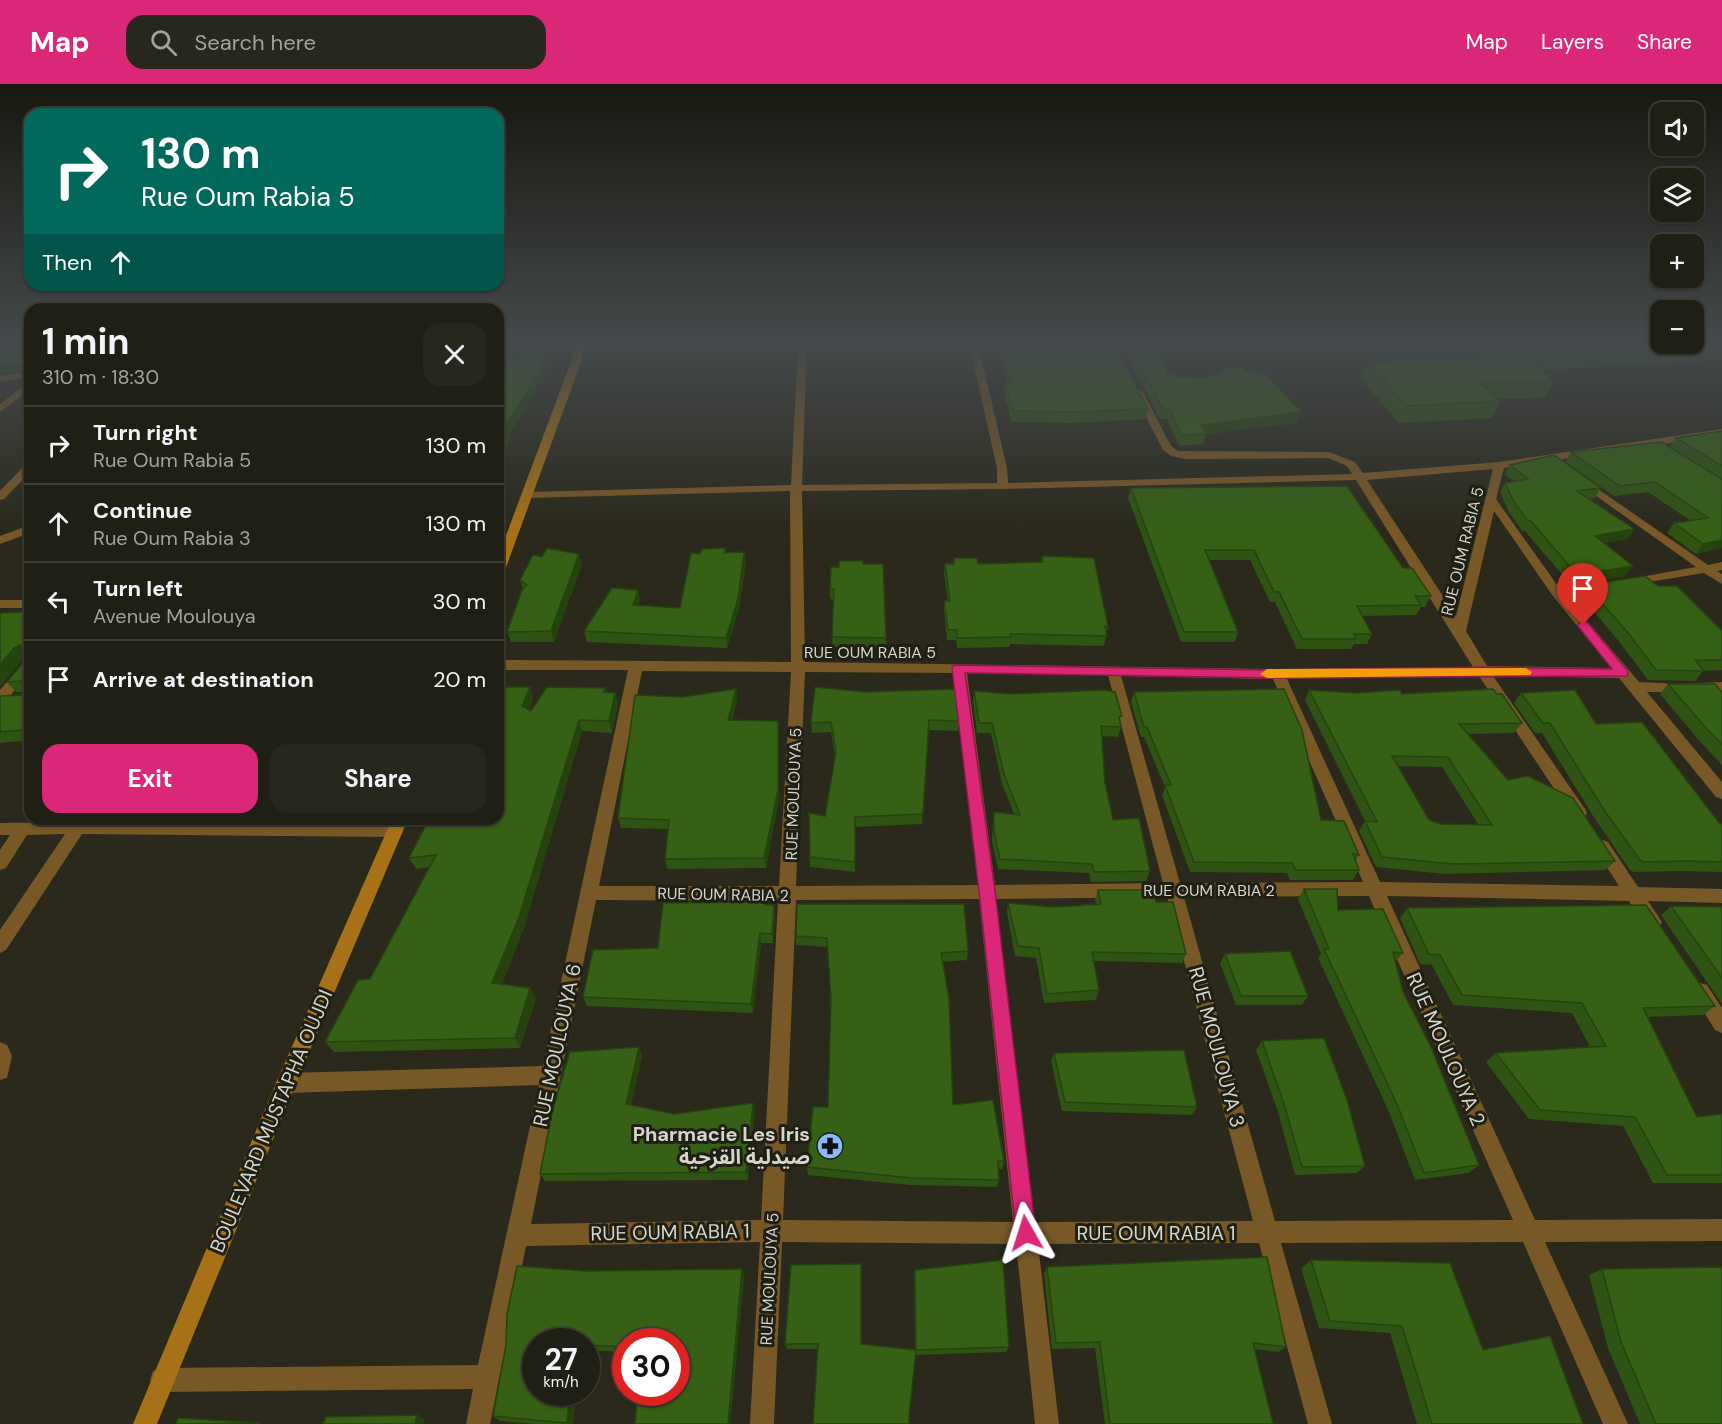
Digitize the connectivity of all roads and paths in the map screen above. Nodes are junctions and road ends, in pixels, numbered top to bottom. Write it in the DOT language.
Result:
graph roads {
  1 [pos="560,406"];
  2 [pos="799,406"];
  3 [pos="988,406"];
  4 [pos="1145,406"];
  5 [pos="1722,432"];
  6 [pos="1651,442"];
  7 [pos="1669,454"];
  8 [pos="1549,458"];
  9 [pos="1499,465"];
  10 [pos="24,472"];
  11 [pos="1360,477"];
  12 [pos="1003,486"];
  13 [pos="796,489"];
  14 [pos="527,495"];
  15 [pos="0,497"];
  16 [pos="1492,501"];
  17 [pos="24,531"];
  18 [pos="0,540"];
  19 [pos="504,557"];
  20 [pos="1722,566"];
  21 [pos="1706,569"];
  22 [pos="1722,580"];
  23 [pos="1557,593"];
  24 [pos="0,604"];
  25 [pos="24,604"];
  26 [pos="1459,631"];
  27 [pos="504,665"];
  28 [pos="636,666"];
  29 [pos="959,668"];
  30 [pos="798,669"];
  31 [pos="24,670"];
  32 [pos="1113,670"];
  33 [pos="1483,671"];
  34 [pos="1622,673"];
  35 [pos="1278,674"];
  36 [pos="1634,687"];
  37 [pos="1722,687"];
  38 [pos="20,699"];
  39 [pos="0,700"];
  40 [pos="1722,793"];
  41 [pos="397,825"];
  42 [pos="78,828"];
  43 [pos="0,830"];
  44 [pos="22,830"];
  45 [pos="0,863"];
  46 [pos="1374,889"];
  47 [pos="1174,890"];
  48 [pos="987,891"];
  49 [pos="588,892"];
  50 [pos="1634,894"];
  51 [pos="788,895"];
  52 [pos="1722,896"];
  53 [pos="1665,940"];
  54 [pos="0,945"];
  55 [pos="1691,977"];
  56 [pos="1722,1024"];
  57 [pos="0,1051"];
  58 [pos="0,1071"];
  59 [pos="550,1075"];
  60 [pos="286,1083"];
  61 [pos="1722,1230"];
  62 [pos="771,1231"];
  63 [pos="1528,1231"];
  64 [pos="1026,1233"];
  65 [pos="1268,1233"];
  66 [pos="517,1235"];
  67 [pos="488,1377"];
  68 [pos="162,1380"];
  69 [pos="145,1424"];
  70 [pos="478,1424"];
  71 [pos="762,1424"];
  72 [pos="1047,1424"];
  73 [pos="1320,1424"];
  74 [pos="1616,1424"];
  1 -- 14 [label="main road"];
  2 -- 13 [label="street, RUE MOULOUYA 5"];
  3 -- 12 [label="street"];
  4 -- 11 [label="street"];
  5 -- 6 [label="street"];
  6 -- 7 [label="street"];
  6 -- 8 [label="street"];
  8 -- 9 [label="street"];
  8 -- 21 [label="street"];
  9 -- 11 [label="street"];
  9 -- 16 [label="street, RUE OUM RABIA 5"];
  10 -- 15 [label="street"];
  11 -- 12 [label="street"];
  11 -- 26 [label="street"];
  12 -- 13 [label="street"];
  13 -- 14 [label="street"];
  13 -- 30 [label="street, RUE MOULOUYA 5"];
  14 -- 19 [label="main road"];
  16 -- 23 [label="street"];
  16 -- 26 [label="street, RUE OUM RABIA 5"];
  17 -- 18 [label="street"];
  20 -- 21 [label="street"];
  21 -- 22 [label="street"];
  21 -- 23 [label="street"];
  23 -- 34 [label="street"];
  24 -- 25 [label="street"];
  26 -- 33 [label="street, RUE OUM RABIA 5"];
  27 -- 28 [label="street, RUE OUM RABIA 5"];
  28 -- 30 [label="street, RUE OUM RABIA 5"];
  28 -- 49 [label="street, RUE MOULOUYA 6"];
  29 -- 30 [label="street, RUE OUM RABIA 5"];
  29 -- 32 [label="street, RUE OUM RABIA 5"];
  29 -- 48 [label="street"];
  30 -- 51 [label="street, RUE MOULOUYA 5"];
  31 -- 39 [label="street"];
  32 -- 35 [label="street, RUE OUM RABIA 5"];
  32 -- 47 [label="street, RUE MOULOUYA 3"];
  33 -- 34 [label="street"];
  33 -- 35 [label="street, RUE OUM RABIA 5"];
  33 -- 50 [label="street"];
  34 -- 36 [label="street"];
  35 -- 46 [label="street, RUE MOULOUYA 2"];
  36 -- 37 [label="street"];
  36 -- 40 [label="street"];
  38 -- 39 [label="street"];
  41 -- 42 [label="street"];
  41 -- 60 [label="main road, BOULEVARD MUSTAPHA OUJDI"];
  42 -- 44 [label="street"];
  42 -- 54 [label="street"];
  43 -- 44 [label="street"];
  44 -- 45 [label="street"];
  46 -- 47 [label="street, RUE OUM RABIA 2"];
  46 -- 50 [label="street, RUE OUM RABIA 2"];
  46 -- 63 [label="street, RUE MOULOUYA 2"];
  47 -- 48 [label="street, RUE OUM RABIA 2"];
  47 -- 65 [label="street, RUE MOULOUYA 3"];
  48 -- 51 [label="street, RUE OUM RABIA 2"];
  48 -- 64 [label="street"];
  49 -- 51 [label="street, RUE OUM RABIA 2"];
  49 -- 59 [label="street, RUE MOULOUYA 6"];
  50 -- 52 [label="street, RUE OUM RABIA 2"];
  50 -- 53 [label="street"];
  51 -- 62 [label="street, RUE MOULOUYA 5"];
  55 -- 56 [label="street"];
  57 -- 58 [label="street"];
  59 -- 60 [label="street"];
  59 -- 66 [label="street, RUE MOULOUYA 6"];
  60 -- 68 [label="main road, BOULEVARD MUSTAPHA OUJDI"];
  61 -- 63 [label="street, RUE OUM RABIA 1"];
  62 -- 64 [label="street, RUE OUM RABIA 1"];
  62 -- 66 [label="street, RUE OUM RABIA 1"];
  62 -- 71 [label="street, RUE MOULOUYA 5"];
  63 -- 65 [label="street, RUE OUM RABIA 1"];
  63 -- 74 [label="street, RUE MOULOUYA 2"];
  64 -- 65 [label="street, RUE OUM RABIA 1"];
  64 -- 72 [label="street"];
  65 -- 73 [label="street, RUE MOULOUYA 3"];
  66 -- 67 [label="street, RUE MOULOUYA 6"];
  67 -- 68 [label="street"];
  67 -- 70 [label="street, RUE MOULOUYA 6"];
  68 -- 69 [label="main road, BOULEVARD MUSTAPHA OUJDI"];
}
